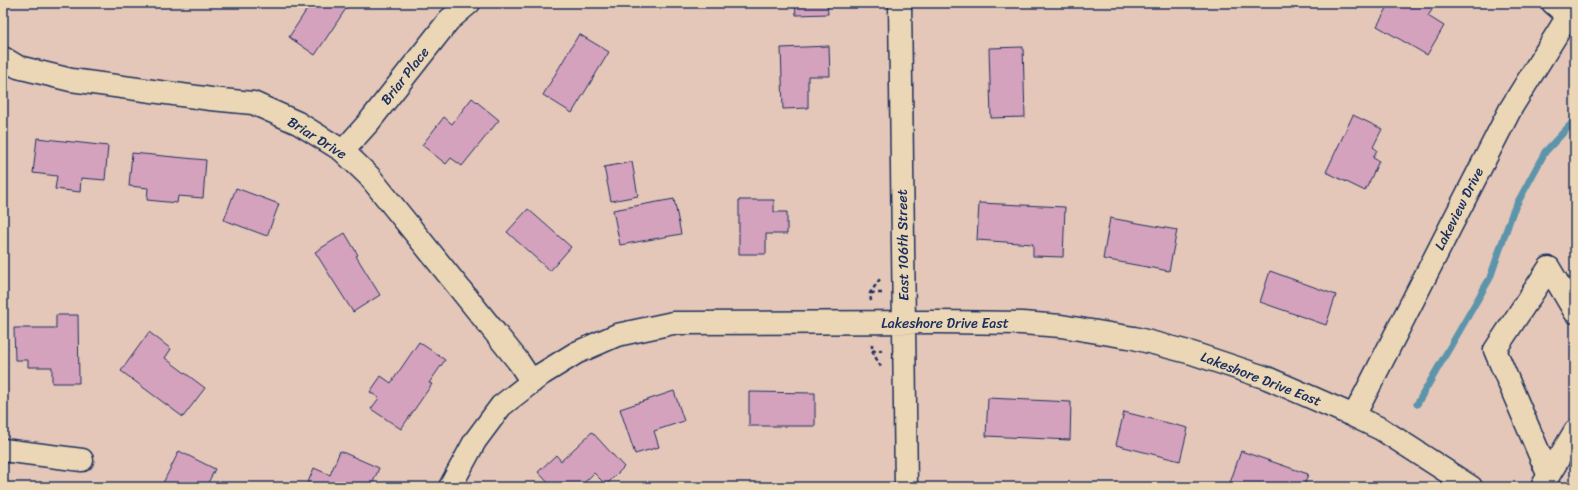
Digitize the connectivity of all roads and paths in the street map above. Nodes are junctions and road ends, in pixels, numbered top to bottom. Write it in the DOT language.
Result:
graph roads {
  1 [pos="469,3"];
  2 [pos="900,3"];
  3 [pos="1565,9"];
  4 [pos="3,58"];
  5 [pos="343,151"];
  6 [pos="1575,312"];
  7 [pos="904,323"];
  8 [pos="532,382"];
  9 [pos="1354,416"];
  10 [pos="1575,431"];
  11 [pos="3,450"];
  12 [pos="82,460"];
  13 [pos="1545,480"];
  14 [pos="450,487"];
  15 [pos="906,487"];
  16 [pos="1471,487"];
  1 -- 5 [label="street, Briar Place"];
  2 -- 7 [label="street, East 106th Street"];
  3 -- 9 [label="street, Lakeview Drive"];
  4 -- 5 [label="street, Briar Drive"];
  5 -- 8 [label="street, Briar Drive"];
  6 -- 13 [label="street"];
  7 -- 8 [label="street, Lakeshore Drive East"];
  7 -- 9 [label="street, Lakeshore Drive East"];
  7 -- 15 [label="street, East 106th Street"];
  8 -- 14 [label="street, Lakeshore Drive East"];
  9 -- 16 [label="street, Lakeshore Drive East"];
  10 -- 13 [label="street"];
  11 -- 12 [label="street"];
}
